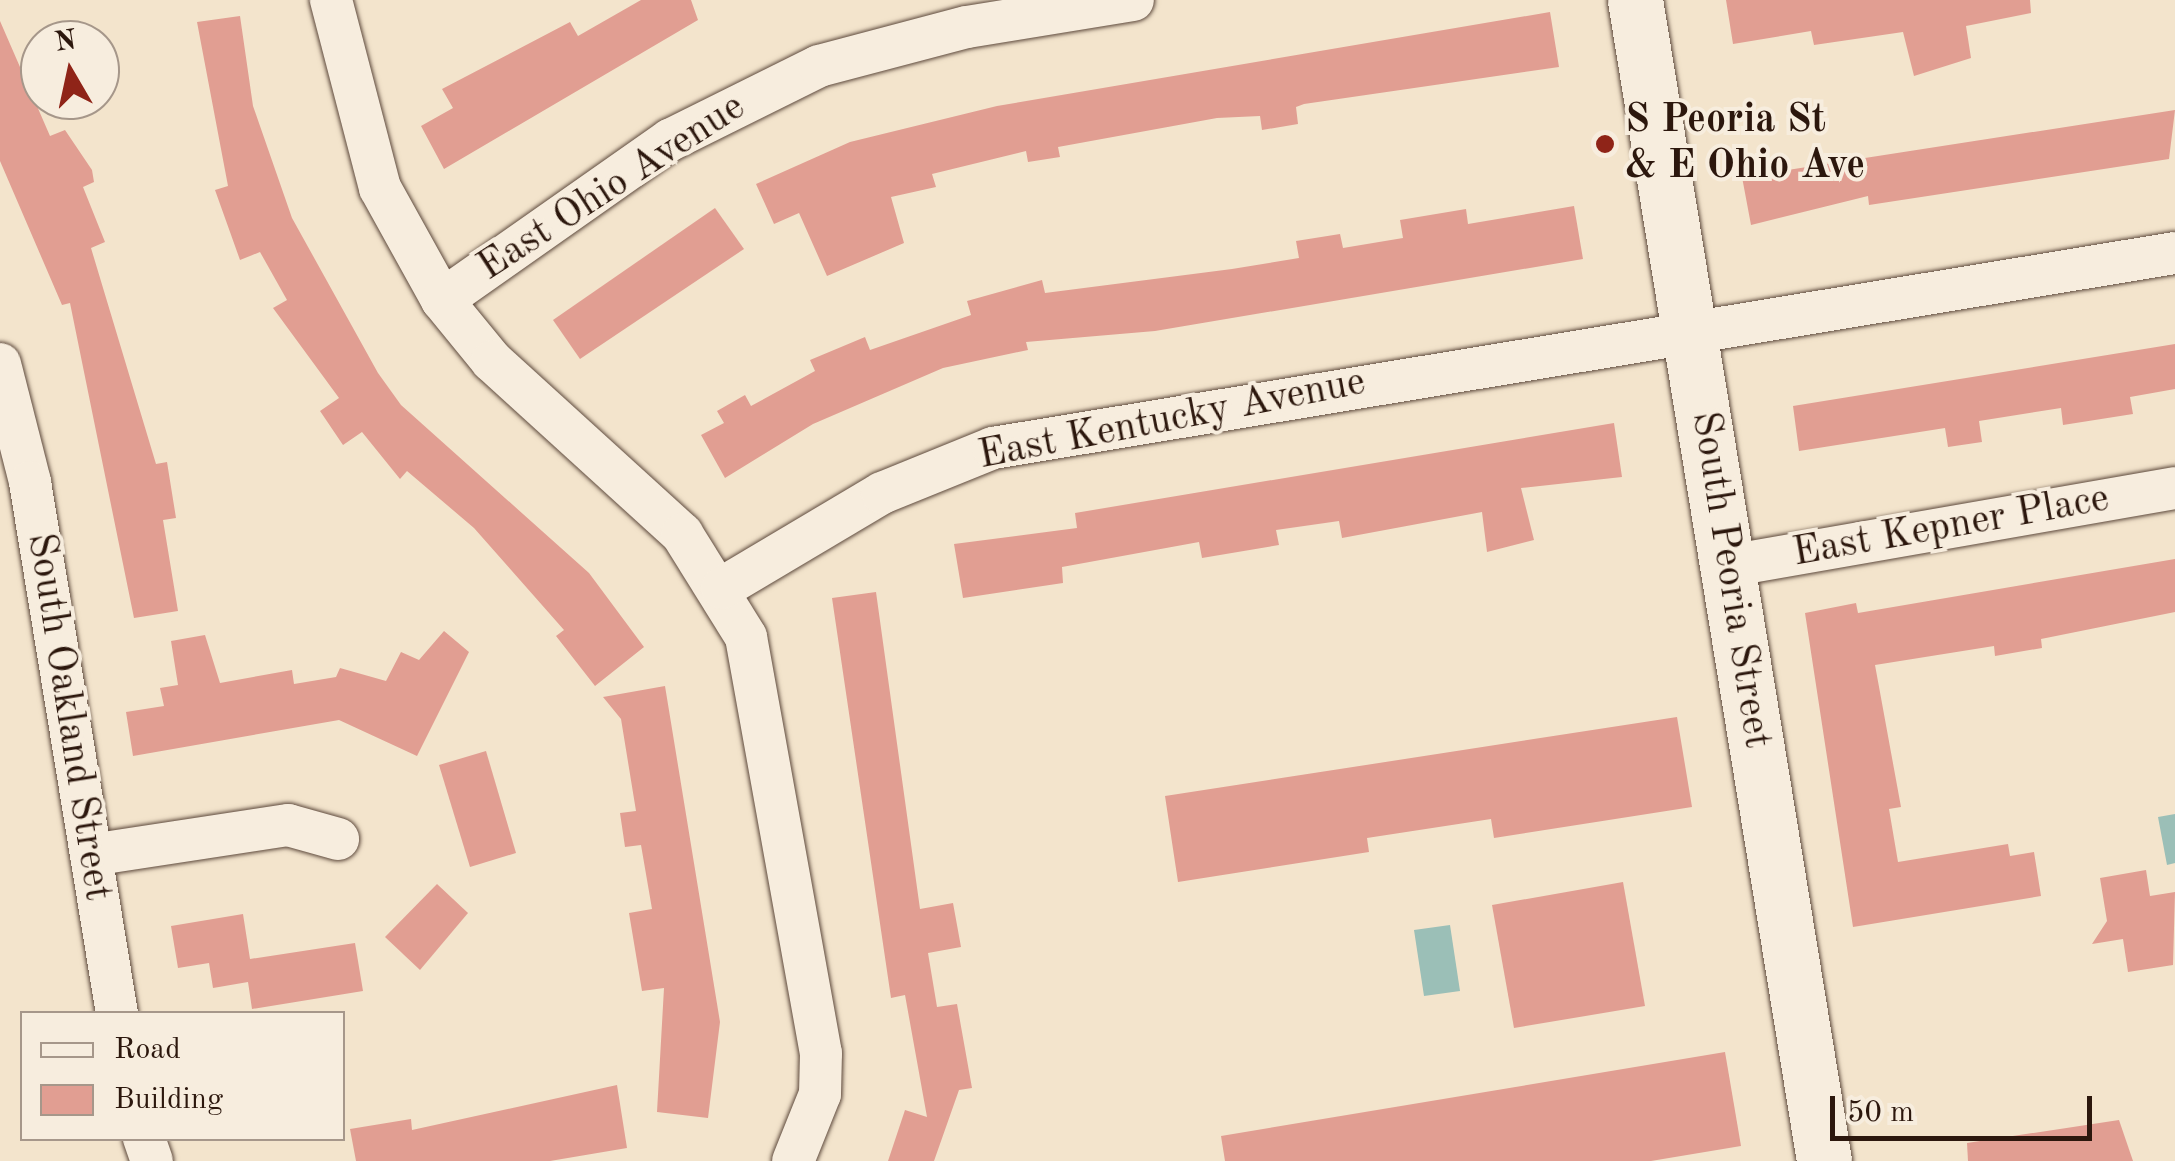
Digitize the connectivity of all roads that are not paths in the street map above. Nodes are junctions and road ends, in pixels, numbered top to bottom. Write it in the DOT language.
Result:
graph roads {
  1 [pos="331,0"];
  2 [pos="1133,0"];
  3 [pos="1635,0"];
  4 [pos="2175,252"];
  5 [pos="442,300"];
  6 [pos="1690,331"];
  7 [pos="0,364"];
  8 [pos="2175,488"];
  9 [pos="1728,566"];
  10 [pos="722,588"];
  11 [pos="338,838"];
  12 [pos="90,855"];
  13 [pos="116,1011"];
  14 [pos="793,1161"];
  15 [pos="1824,1161"];
  1 -- 5 [label="street"];
  2 -- 5 [label="street, East Ohio Avenue"];
  3 -- 6 [label="main road, South Peoria Street"];
  4 -- 6 [label="street, East Kentucky Avenue"];
  5 -- 10 [label="street"];
  6 -- 9 [label="main road, South Peoria Street"];
  6 -- 10 [label="street, East Kentucky Avenue"];
  7 -- 12 [label="street, South Oakland Street"];
  8 -- 9 [label="street, East Kepner Place"];
  9 -- 15 [label="main road, South Peoria Street"];
  10 -- 14 [label="street"];
  11 -- 12 [label="street"];
  12 -- 13 [label="street, South Oakland Street"];
}
